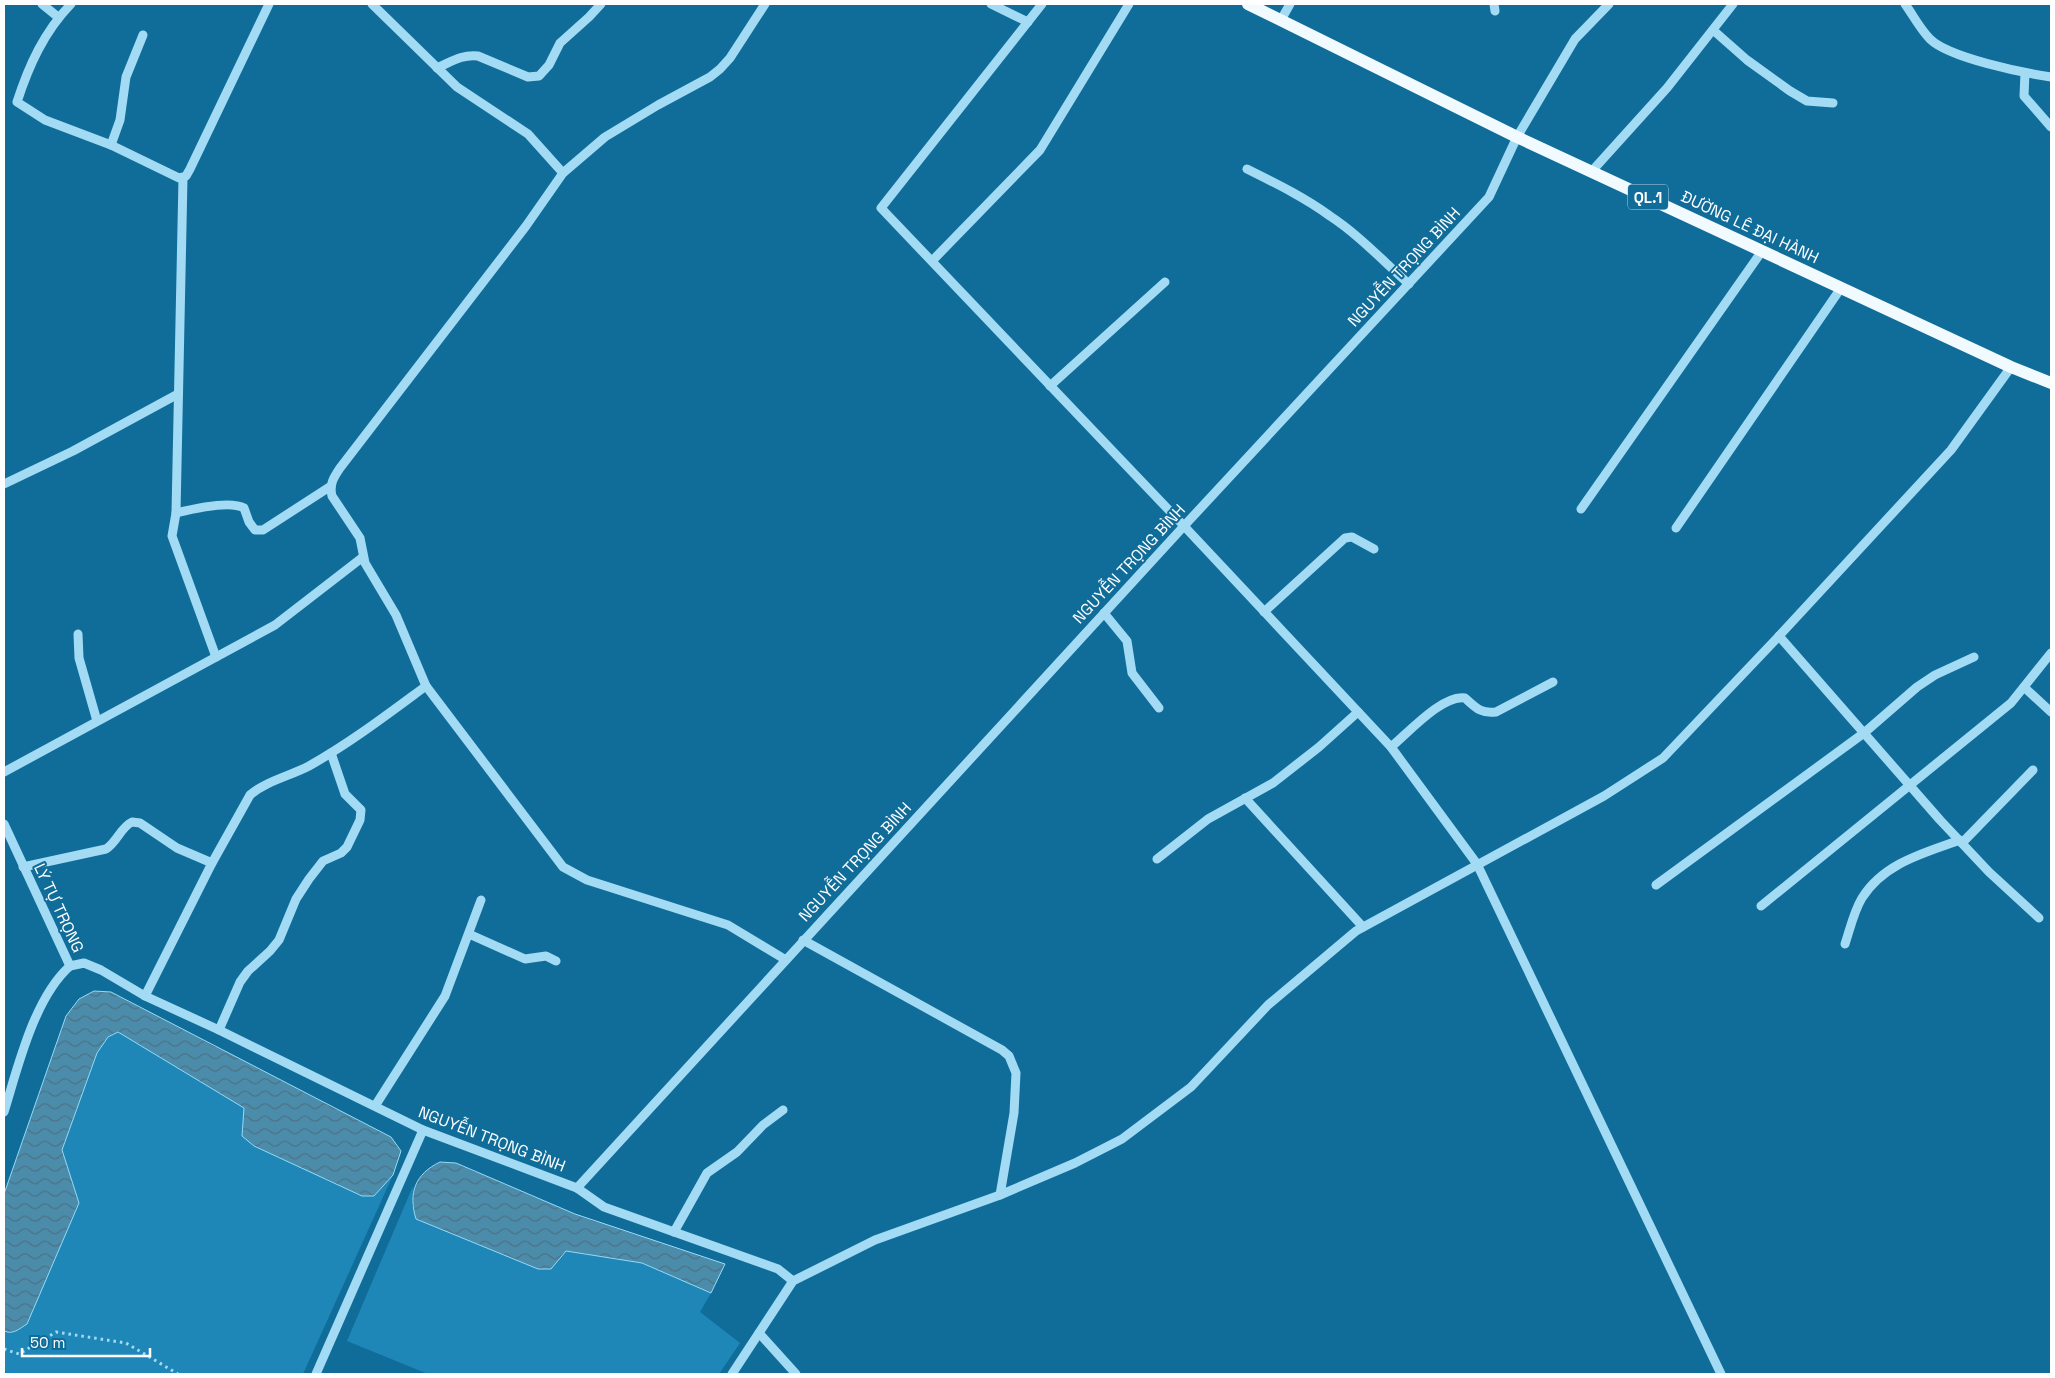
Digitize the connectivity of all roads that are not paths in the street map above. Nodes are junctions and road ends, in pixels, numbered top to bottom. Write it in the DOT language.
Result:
graph roads {
  1 [pos="42,4"];
  2 [pos="71,4"];
  3 [pos="269,4"];
  4 [pos="372,4"];
  5 [pos="601,4"];
  6 [pos="765,4"];
  7 [pos="991,4"];
  8 [pos="1042,4"];
  9 [pos="1129,4"];
  10 [pos="1248,4"];
  11 [pos="1290,4"];
  12 [pos="1610,4"];
  13 [pos="1733,4"];
  14 [pos="1905,4"];
  15 [pos="58,17"];
  16 [pos="1282,20"];
  17 [pos="1028,22"];
  18 [pos="1713,30"];
  19 [pos="142,35"];
  20 [pos="436,68"];
  21 [pos="2025,73"];
  22 [pos="2051,77"];
  23 [pos="1833,103"];
  24 [pos="2051,127"];
  25 [pos="1517,137"];
  26 [pos="111,145"];
  27 [pos="1247,169"];
  28 [pos="1592,171"];
  29 [pos="563,173"];
  30 [pos="183,178"];
  31 [pos="1762,251"];
  32 [pos="932,261"];
  33 [pos="1165,282"];
  34 [pos="1409,284"];
  35 [pos="1841,288"];
  36 [pos="2011,367"];
  37 [pos="2051,383"];
  38 [pos="1050,386"];
  39 [pos="178,394"];
  40 [pos="4,484"];
  41 [pos="330,486"];
  42 [pos="1581,509"];
  43 [pos="176,513"];
  44 [pos="1184,526"];
  45 [pos="1676,528"];
  46 [pos="1374,549"];
  47 [pos="363,557"];
  48 [pos="1264,612"];
  49 [pos="1104,613"];
  50 [pos="78,634"];
  51 [pos="1779,636"];
  52 [pos="2051,653"];
  53 [pos="216,657"];
  54 [pos="1974,657"];
  55 [pos="1553,682"];
  56 [pos="426,686"];
  57 [pos="2024,687"];
  58 [pos="1159,708"];
  59 [pos="1358,712"];
  60 [pos="2051,712"];
  61 [pos="97,721"];
  62 [pos="1864,733"];
  63 [pos="1391,748"];
  64 [pos="331,753"];
  65 [pos="2033,770"];
  66 [pos="4,772"];
  67 [pos="1909,786"];
  68 [pos="1245,798"];
  69 [pos="4,824"];
  70 [pos="1961,842"];
  71 [pos="1157,859"];
  72 [pos="212,863"];
  73 [pos="1477,864"];
  74 [pos="23,867"];
  75 [pos="1656,885"];
  76 [pos="482,900"];
  77 [pos="1761,906"];
  78 [pos="2039,918"];
  79 [pos="1363,927"];
  80 [pos="469,934"];
  81 [pos="804,940"];
  82 [pos="1845,944"];
  83 [pos="556,960"];
  84 [pos="786,960"];
  85 [pos="70,966"];
  86 [pos="145,996"];
  87 [pos="218,1030"];
  88 [pos="375,1106"];
  89 [pos="783,1110"];
  90 [pos="4,1112"];
  91 [pos="423,1130"];
  92 [pos="577,1188"];
  93 [pos="1000,1195"];
  94 [pos="674,1232"];
  95 [pos="793,1281"];
  96 [pos="759,1333"];
  97 [pos="316,1374"];
  98 [pos="732,1374"];
  99 [pos="796,1374"];
  100 [pos="1721,1374"];
  1 -- 15 [label="street"];
  2 -- 15 [label="street"];
  3 -- 30 [label="street"];
  4 -- 20 [label="street"];
  5 -- 20 [label="street"];
  6 -- 29 [label="street"];
  7 -- 17 [label="street"];
  8 -- 17 [label="street"];
  9 -- 32 [label="street"];
  10 -- 16 [label="main road, ĐƯỜNG LÊ ĐẠI HÀNH / QL.1"];
  11 -- 16 [label="street"];
  12 -- 25 [label="street, NGUYỄN TRỌNG BÌNH"];
  13 -- 18 [label="street"];
  14 -- 21 [label="street"];
  15 -- 26 [label="street"];
  16 -- 25 [label="main road, ĐƯỜNG LÊ ĐẠI HÀNH / QL.1"];
  17 -- 32 [label="street"];
  18 -- 23 [label="street"];
  18 -- 28 [label="street"];
  19 -- 26 [label="street"];
  20 -- 29 [label="street"];
  21 -- 22 [label="street"];
  21 -- 24 [label="street"];
  25 -- 28 [label="main road, ĐƯỜNG LÊ ĐẠI HÀNH / QL.1"];
  25 -- 34 [label="street, NGUYỄN TRỌNG BÌNH"];
  26 -- 30 [label="street"];
  27 -- 34 [label="street"];
  28 -- 31 [label="main road, ĐƯỜNG LÊ ĐẠI HÀNH / QL.1"];
  29 -- 41 [label="street"];
  30 -- 39 [label="street"];
  31 -- 35 [label="main road, ĐƯỜNG LÊ ĐẠI HÀNH / QL.1"];
  31 -- 42 [label="street"];
  32 -- 38 [label="street"];
  33 -- 38 [label="street"];
  34 -- 44 [label="street, NGUYỄN TRỌNG BÌNH"];
  35 -- 36 [label="main road, ĐƯỜNG LÊ ĐẠI HÀNH / QL.1"];
  35 -- 45 [label="street"];
  36 -- 37 [label="main road, ĐƯỜNG LÊ ĐẠI HÀNH / QL.1"];
  36 -- 51 [label="street"];
  38 -- 44 [label="street"];
  39 -- 40 [label="street"];
  39 -- 43 [label="street"];
  41 -- 43 [label="street"];
  41 -- 47 [label="street"];
  43 -- 53 [label="street"];
  44 -- 48 [label="street"];
  44 -- 49 [label="street, NGUYỄN TRỌNG BÌNH"];
  46 -- 48 [label="street"];
  47 -- 53 [label="street"];
  47 -- 56 [label="street"];
  48 -- 59 [label="street"];
  49 -- 58 [label="street"];
  49 -- 81 [label="street, NGUYỄN TRỌNG BÌNH"];
  50 -- 61 [label="street"];
  51 -- 62 [label="street"];
  51 -- 73 [label="street"];
  52 -- 57 [label="street"];
  53 -- 61 [label="street"];
  54 -- 62 [label="street"];
  55 -- 63 [label="street"];
  56 -- 64 [label="street"];
  56 -- 84 [label="street"];
  57 -- 60 [label="street"];
  57 -- 67 [label="street"];
  59 -- 63 [label="street"];
  59 -- 68 [label="street"];
  61 -- 66 [label="street"];
  62 -- 67 [label="street"];
  62 -- 75 [label="street"];
  63 -- 73 [label="street"];
  64 -- 72 [label="street"];
  64 -- 87 [label="street"];
  65 -- 70 [label="street"];
  67 -- 70 [label="street"];
  67 -- 77 [label="street"];
  68 -- 71 [label="street"];
  68 -- 79 [label="street"];
  69 -- 74 [label="street, LÝ TỰ TRỌNG"];
  70 -- 78 [label="street"];
  70 -- 82 [label="street"];
  72 -- 74 [label="street"];
  72 -- 86 [label="street"];
  73 -- 79 [label="street"];
  73 -- 100 [label="street"];
  74 -- 85 [label="street, LÝ TỰ TRỌNG"];
  76 -- 80 [label="street"];
  79 -- 93 [label="street"];
  80 -- 83 [label="street"];
  80 -- 88 [label="street"];
  81 -- 84 [label="street, NGUYỄN TRỌNG BÌNH"];
  81 -- 93 [label="street"];
  84 -- 92 [label="street, NGUYỄN TRỌNG BÌNH"];
  85 -- 86 [label="street, NGUYỄN TRỌNG BÌNH"];
  85 -- 90 [label="street, LÝ TỰ TRỌNG"];
  86 -- 87 [label="street, NGUYỄN TRỌNG BÌNH"];
  87 -- 88 [label="street, NGUYỄN TRỌNG BÌNH"];
  88 -- 91 [label="street, NGUYỄN TRỌNG BÌNH"];
  89 -- 94 [label="street"];
  91 -- 92 [label="street, NGUYỄN TRỌNG BÌNH"];
  91 -- 97 [label="street"];
  92 -- 94 [label="street"];
  93 -- 95 [label="street"];
  94 -- 95 [label="street"];
  95 -- 96 [label="street"];
  96 -- 98 [label="street"];
  96 -- 99 [label="street"];
}
